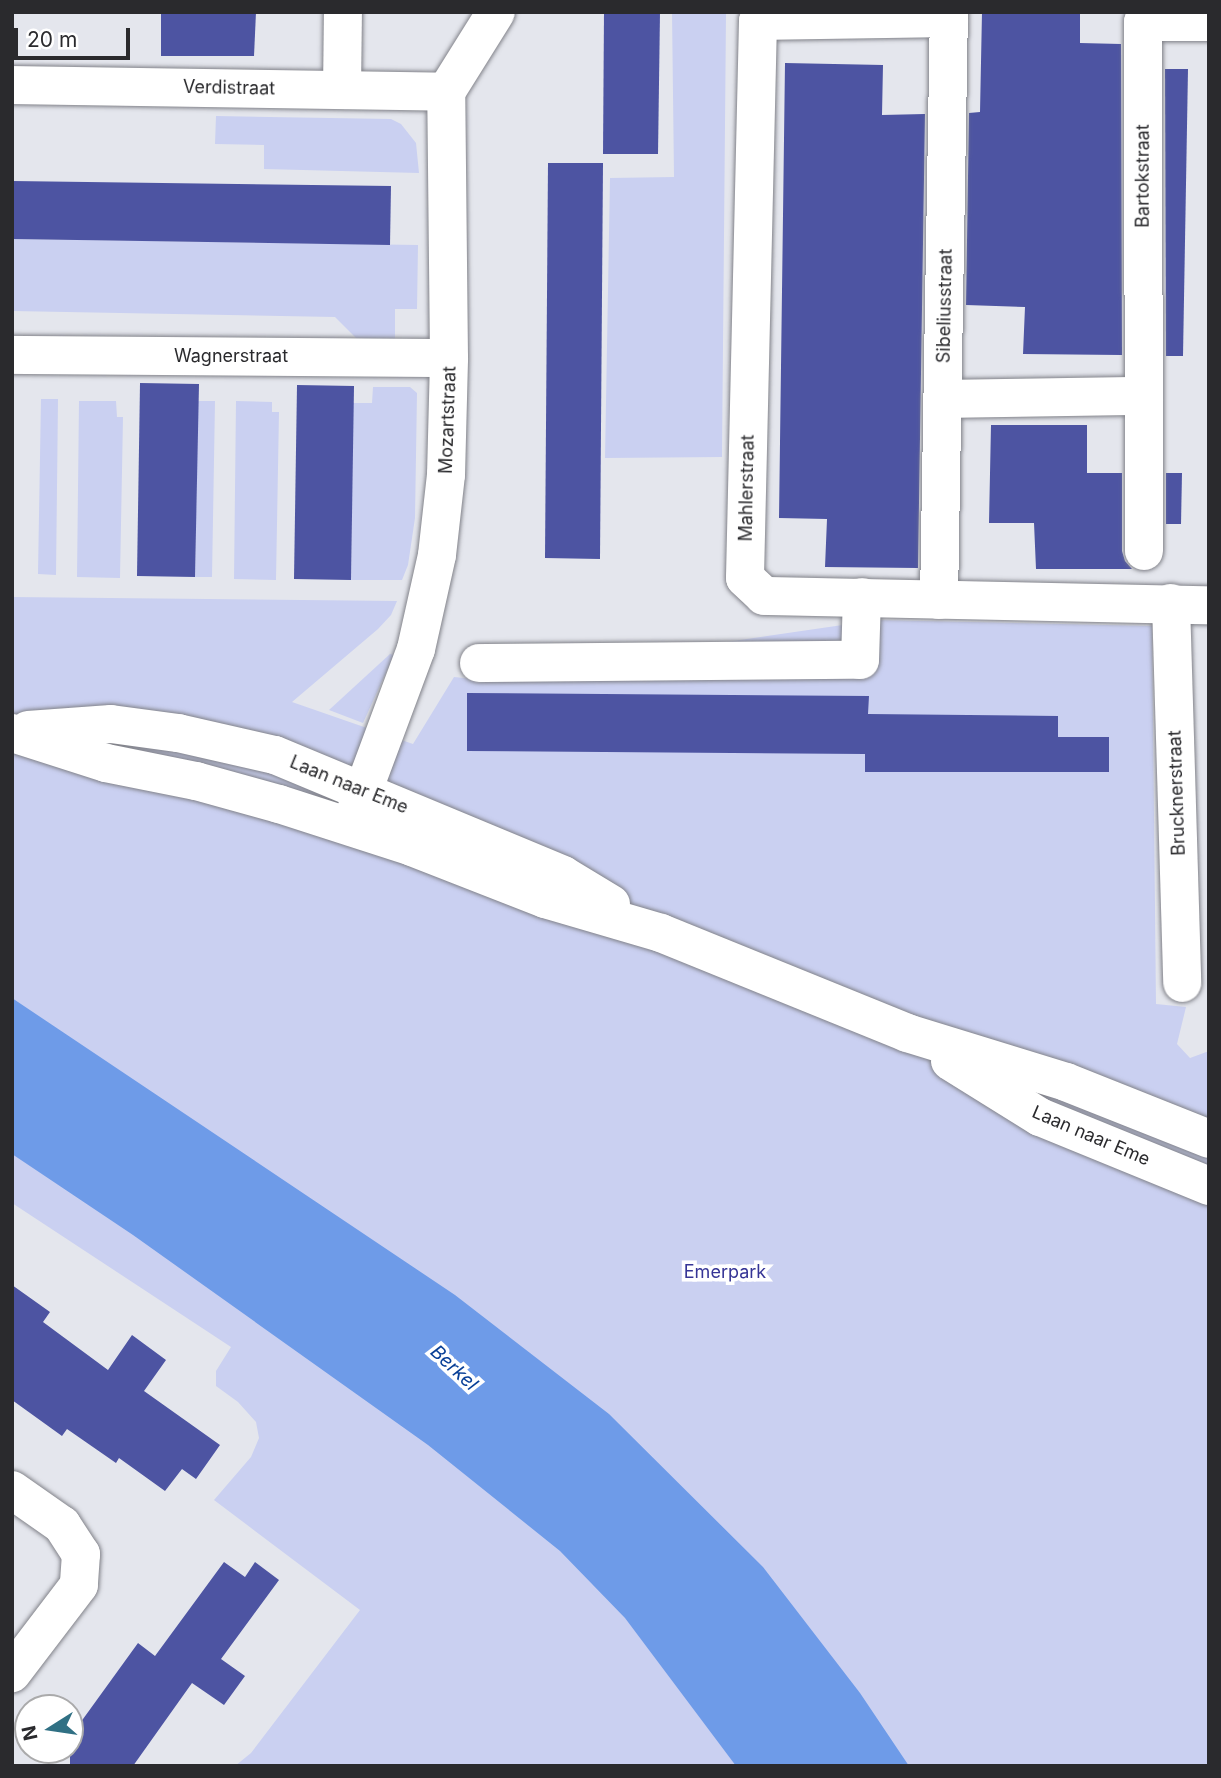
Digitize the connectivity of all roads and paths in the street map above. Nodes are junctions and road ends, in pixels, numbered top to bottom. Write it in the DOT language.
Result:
graph roads {
  1 [pos="343,12"];
  2 [pos="496,12"];
  3 [pos="949,15"];
  4 [pos="1209,22"];
  5 [pos="12,85"];
  6 [pos="342,90"];
  7 [pos="446,92"];
  8 [pos="12,355"];
  9 [pos="449,358"];
  10 [pos="1144,396"];
  11 [pos="944,399"];
  12 [pos="1144,551"];
  13 [pos="862,597"];
  14 [pos="939,600"];
  15 [pos="1171,603"];
  16 [pos="1209,604"];
  17 [pos="479,663"];
  18 [pos="12,732"];
  19 [pos="362,790"];
  20 [pos="350,827"];
  21 [pos="662,933"];
  22 [pos="1182,983"];
  23 [pos="907,1033"];
  24 [pos="1209,1139"];
  25 [pos="1209,1185"];
  26 [pos="12,1490"];
  27 [pos="12,1673"];
  1 -- 6 [label="street"];
  2 -- 7 [label="street"];
  3 -- 11 [label="street, Sibeliusstraat"];
  3 -- 13 [label="street, Mahlerstraat"];
  4 -- 10 [label="street, Bartokstraat"];
  5 -- 6 [label="street, Verdistraat"];
  6 -- 7 [label="street, Verdistraat"];
  7 -- 9 [label="street, Mozartstraat"];
  8 -- 9 [label="street, Wagnerstraat"];
  9 -- 19 [label="street, Mozartstraat"];
  10 -- 11 [label="street"];
  10 -- 12 [label="street, Bartokstraat"];
  11 -- 14 [label="street, Sibeliusstraat"];
  13 -- 14 [label="street"];
  13 -- 17 [label="street"];
  14 -- 15 [label="street"];
  15 -- 16 [label="street"];
  15 -- 22 [label="street, Brucknerstraat"];
  18 -- 19 [label="street, Laan naar Eme"];
  18 -- 20 [label="street, Laan naar Eme"];
  19 -- 20 [label="street, Mozartstraat"];
  19 -- 21 [label="street, Laan naar Eme"];
  20 -- 21 [label="street, Laan naar Eme"];
  21 -- 23 [label="street, Laan naar Eme"];
  23 -- 24 [label="street, Laan naar Eme"];
  23 -- 25 [label="street, Laan naar Eme"];
  26 -- 27 [label="street"];
}
